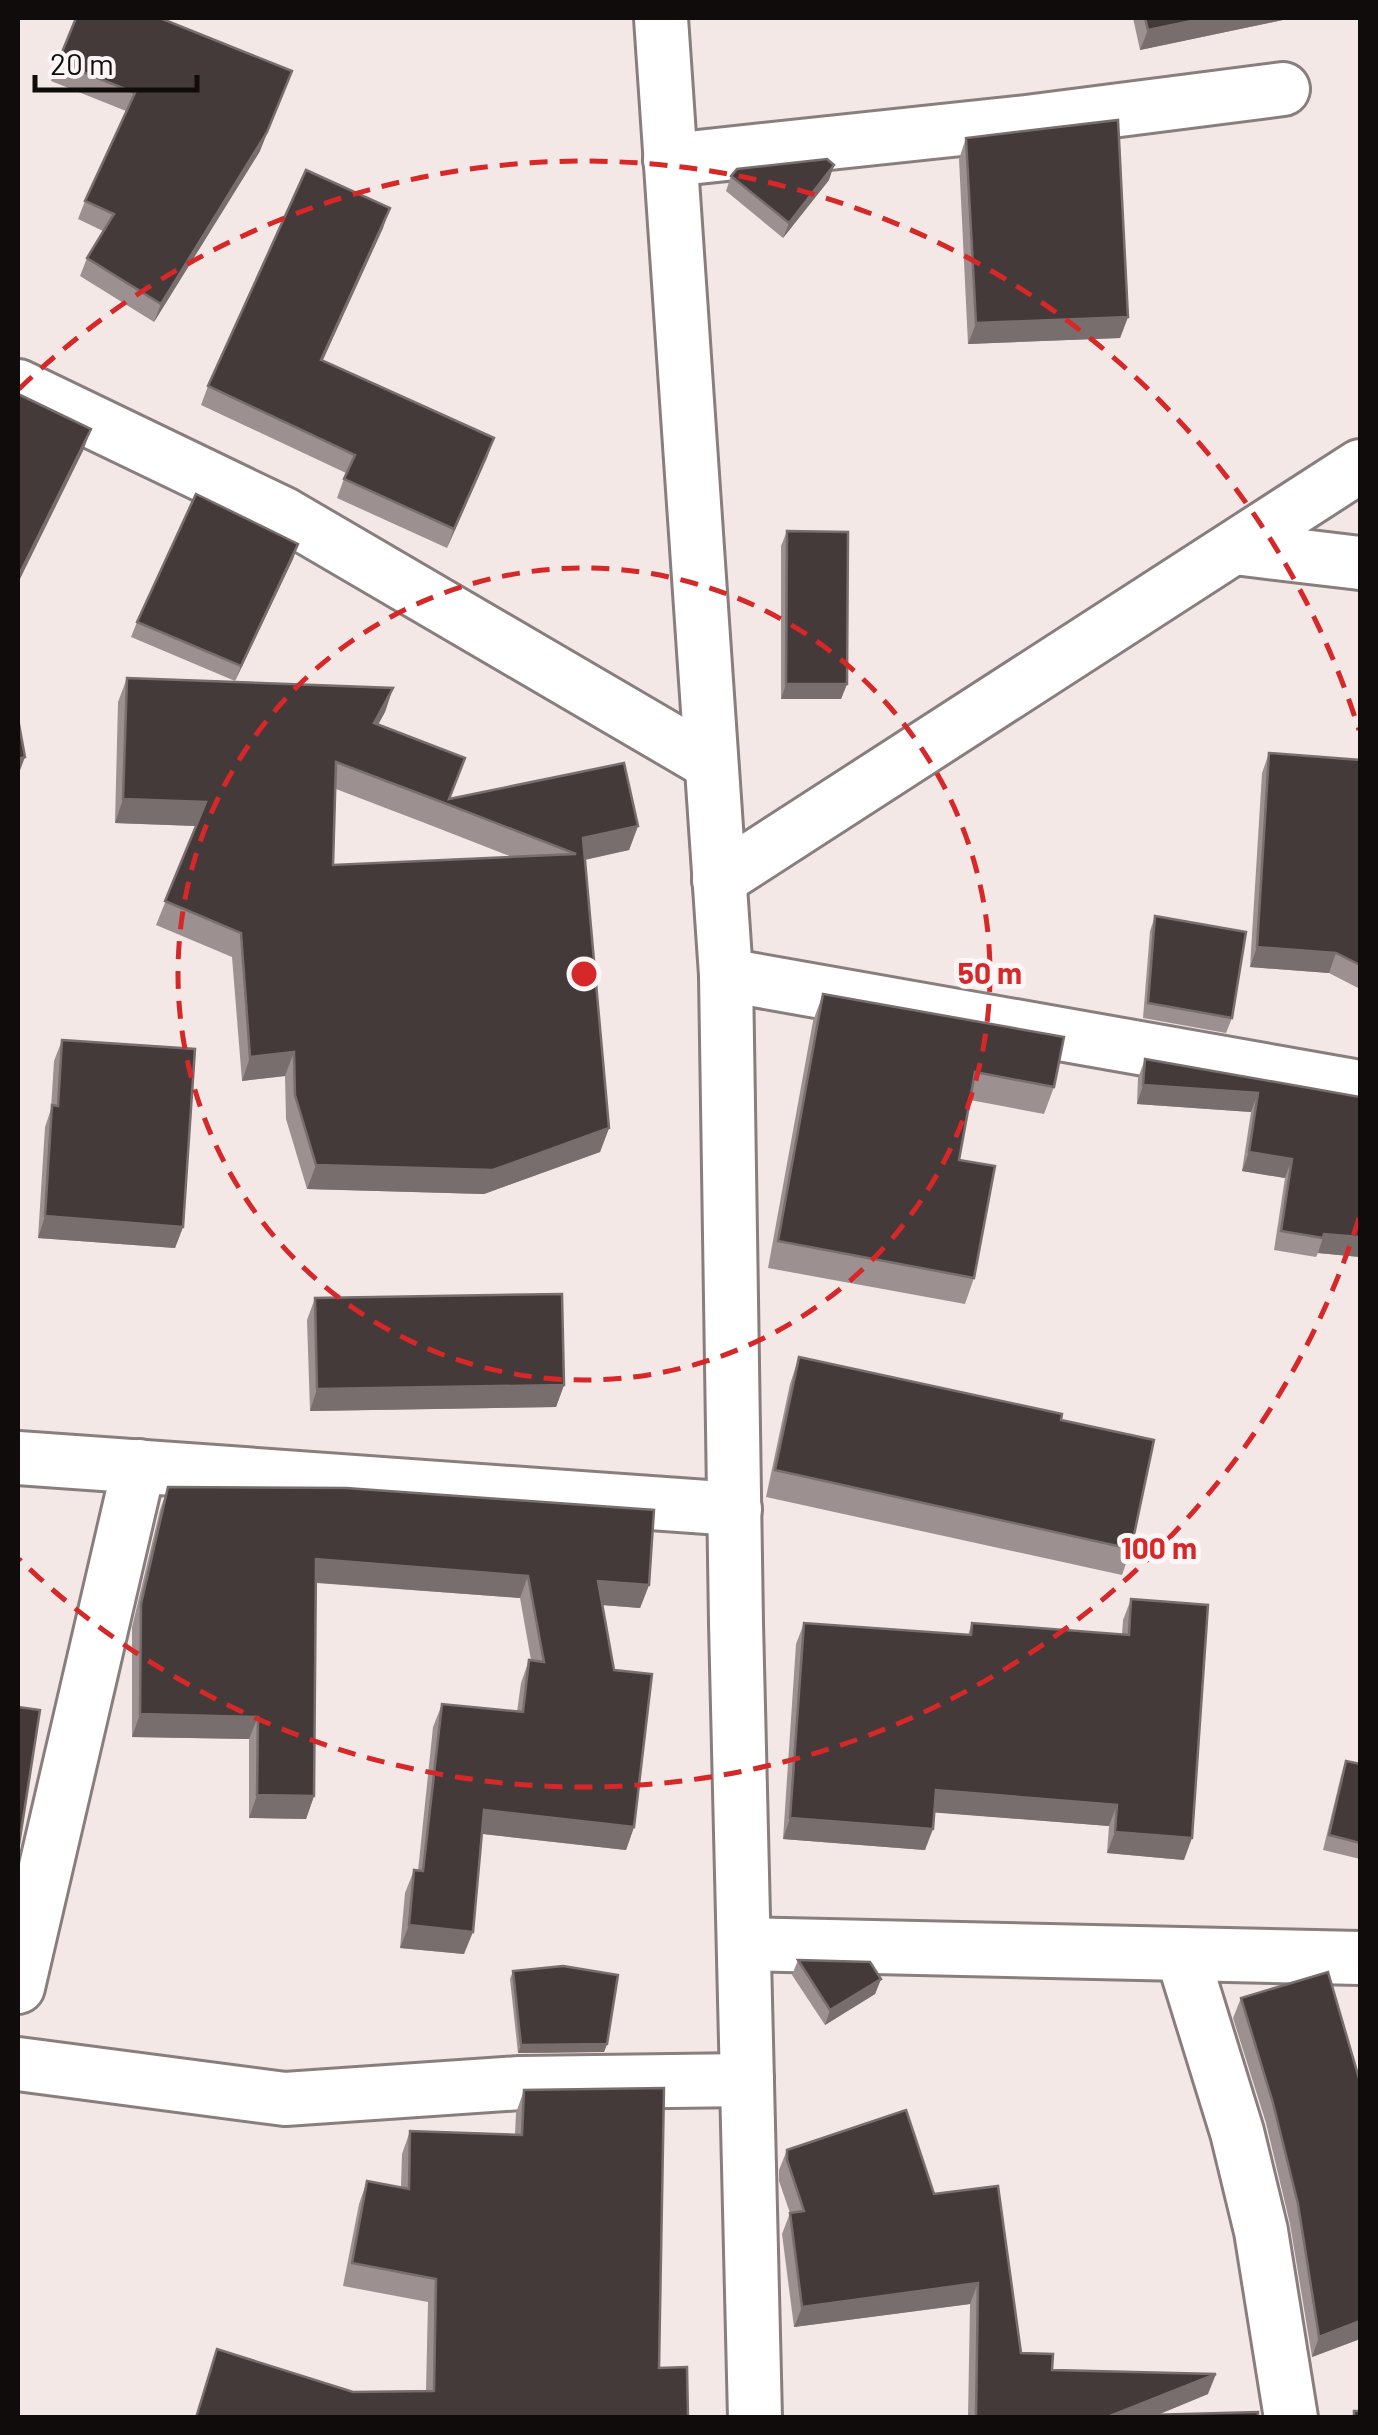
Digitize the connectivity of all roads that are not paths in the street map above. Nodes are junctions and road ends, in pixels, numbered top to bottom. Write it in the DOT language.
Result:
graph roads {
  1 [pos="661,18"];
  2 [pos="1284,89"];
  3 [pos="670,160"];
  4 [pos="18,386"];
  5 [pos="1360,466"];
  6 [pos="1234,548"];
  7 [pos="1360,563"];
  8 [pos="710,763"];
  9 [pos="719,880"];
  10 [pos="726,975"];
  11 [pos="1360,1087"];
  12 [pos="18,1458"];
  13 [pos="139,1466"];
  14 [pos="735,1509"];
  15 [pos="744,1944"];
  16 [pos="1182,1954"];
  17 [pos="1360,1958"];
  18 [pos="18,1987"];
  19 [pos="18,2064"];
  20 [pos="747,2080"];
  21 [pos="755,2418"];
  22 [pos="1291,2418"];
  1 -- 3 [label="street"];
  2 -- 3 [label="street"];
  3 -- 8 [label="street"];
  4 -- 8 [label="street"];
  5 -- 6 [label="street"];
  6 -- 7 [label="street"];
  6 -- 9 [label="street"];
  8 -- 9 [label="street"];
  9 -- 10 [label="street"];
  10 -- 11 [label="street"];
  10 -- 14 [label="street"];
  12 -- 13 [label="street"];
  13 -- 14 [label="street"];
  13 -- 18 [label="street"];
  14 -- 15 [label="street"];
  15 -- 16 [label="street"];
  15 -- 20 [label="street"];
  16 -- 17 [label="street"];
  16 -- 22 [label="street"];
  19 -- 20 [label="street"];
  20 -- 21 [label="street"];
}
